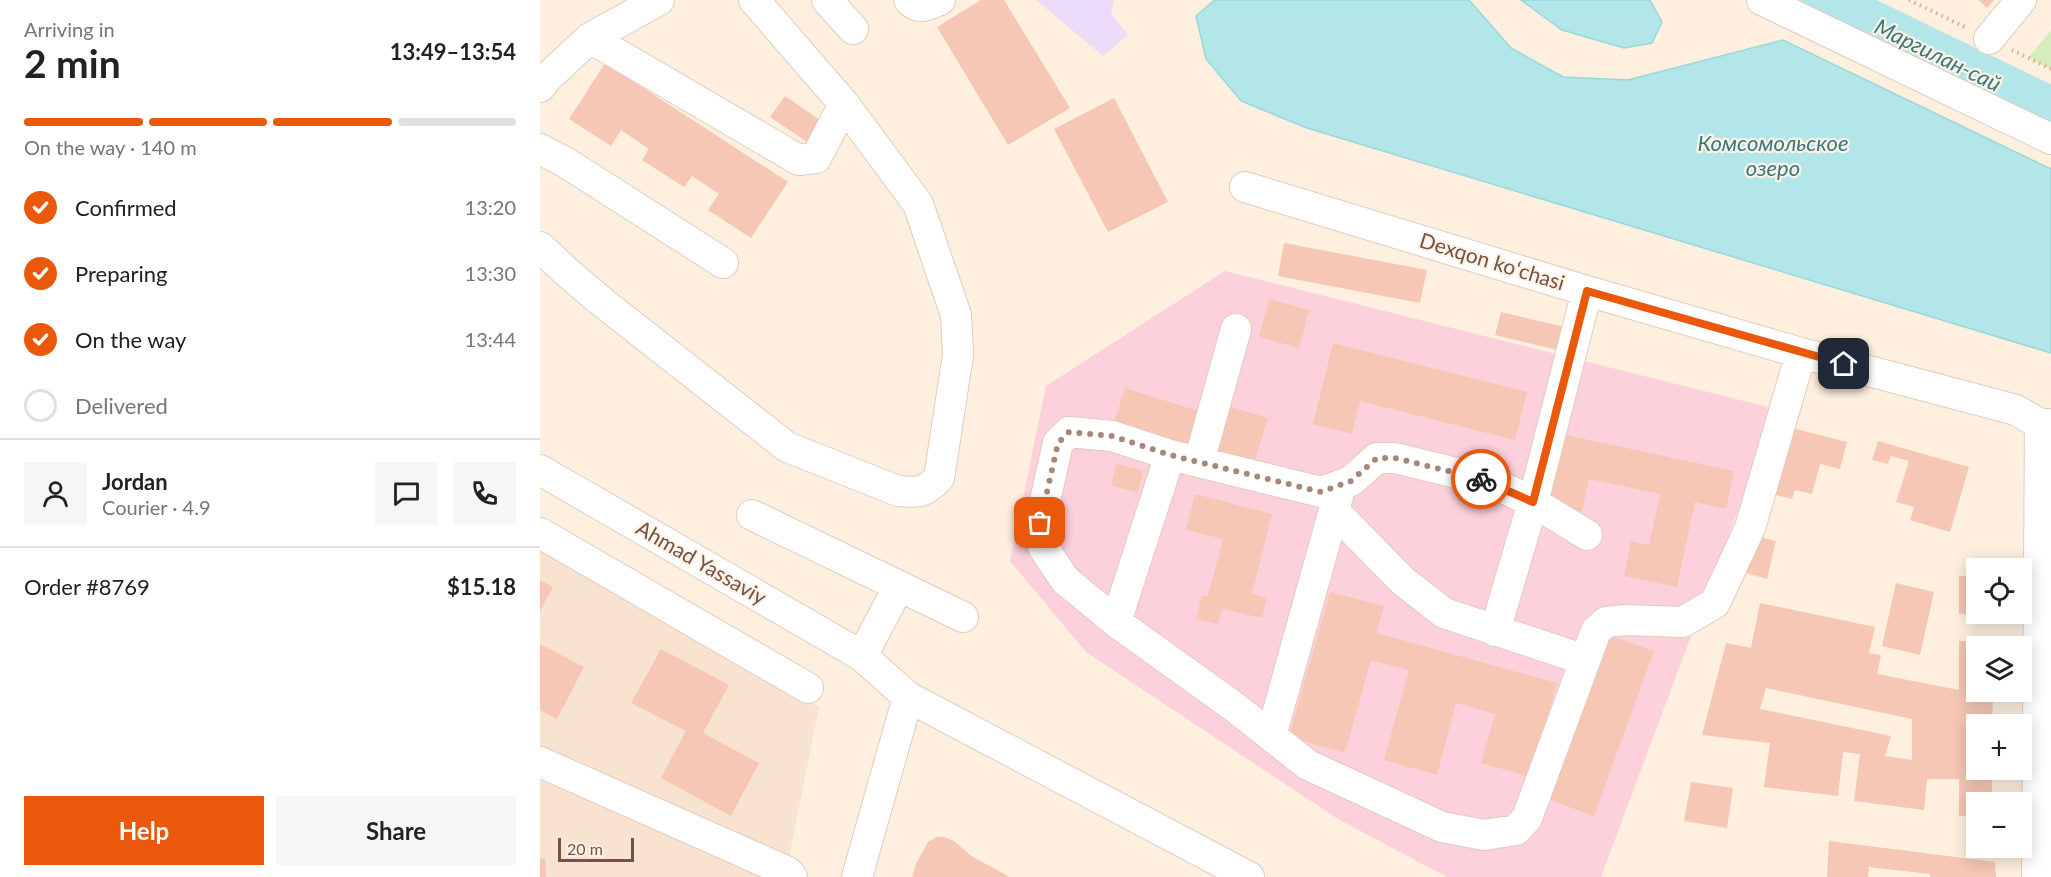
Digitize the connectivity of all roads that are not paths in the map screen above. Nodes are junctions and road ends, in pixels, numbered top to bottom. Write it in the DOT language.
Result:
graph roads {
  1 [pos="659,0"];
  2 [pos="754,0"];
  3 [pos="827,0"];
  4 [pos="909,0"];
  5 [pos="940,0"];
  6 [pos="1762,0"];
  7 [pos="2021,0"];
  8 [pos="853,29"];
  9 [pos="590,38"];
  10 [pos="1989,39"];
  11 [pos="540,87"];
  12 [pos="844,104"];
  13 [pos="2051,139"];
  14 [pos="540,149"];
  15 [pos="1245,187"];
  16 [pos="540,247"];
  17 [pos="723,263"];
  18 [pos="1587,291"];
  19 [pos="1236,329"];
  20 [pos="1801,353"];
  21 [pos="2045,424"];
  22 [pos="1170,455"];
  23 [pos="1199,462"];
  24 [pos="540,470"];
  25 [pos="1338,498"];
  26 [pos="1533,502"];
  27 [pos="752,515"];
  28 [pos="540,533"];
  29 [pos="1587,535"];
  30 [pos="899,586"];
  31 [pos="963,617"];
  32 [pos="1116,622"];
  33 [pos="1495,631"];
  34 [pos="862,656"];
  35 [pos="1585,660"];
  36 [pos="808,688"];
  37 [pos="908,697"];
  38 [pos="1271,736"];
  39 [pos="540,762"];
  40 [pos="792,877"];
  41 [pos="857,877"];
  42 [pos="1250,877"];
  43 [pos="2037,877"];
  1 -- 9 [label="street"];
  2 -- 12 [label="street"];
  3 -- 8 [label="street"];
  4 -- 5 [label="street"];
  6 -- 13 [label="street"];
  7 -- 10 [label="street"];
  9 -- 11 [label="street"];
  9 -- 12 [label="street"];
  12 -- 16 [label="street"];
  14 -- 17 [label="street"];
  15 -- 18 [label="street, Dexqon koʻchasi"];
  18 -- 20 [label="street, Dexqon koʻchasi"];
  18 -- 26 [label="street"];
  19 -- 23 [label="street"];
  20 -- 21 [label="street, Dexqon koʻchasi"];
  20 -- 35 [label="street"];
  21 -- 43 [label="street"];
  22 -- 23 [label="street"];
  22 -- 32 [label="street"];
  22 -- 32 [label="street"];
  23 -- 25 [label="street"];
  24 -- 34 [label="street, Ahmad Yassaviy"];
  25 -- 26 [label="street"];
  25 -- 33 [label="street"];
  25 -- 38 [label="street"];
  26 -- 29 [label="street"];
  26 -- 33 [label="street"];
  27 -- 30 [label="street"];
  28 -- 36 [label="street"];
  30 -- 31 [label="street"];
  30 -- 34 [label="street"];
  32 -- 38 [label="street"];
  33 -- 35 [label="street"];
  34 -- 37 [label="street, Ahmad Yassaviy"];
  35 -- 38 [label="street"];
  37 -- 41 [label="street"];
  37 -- 42 [label="street, Ahmad Yassaviy"];
  39 -- 40 [label="street"];
}
